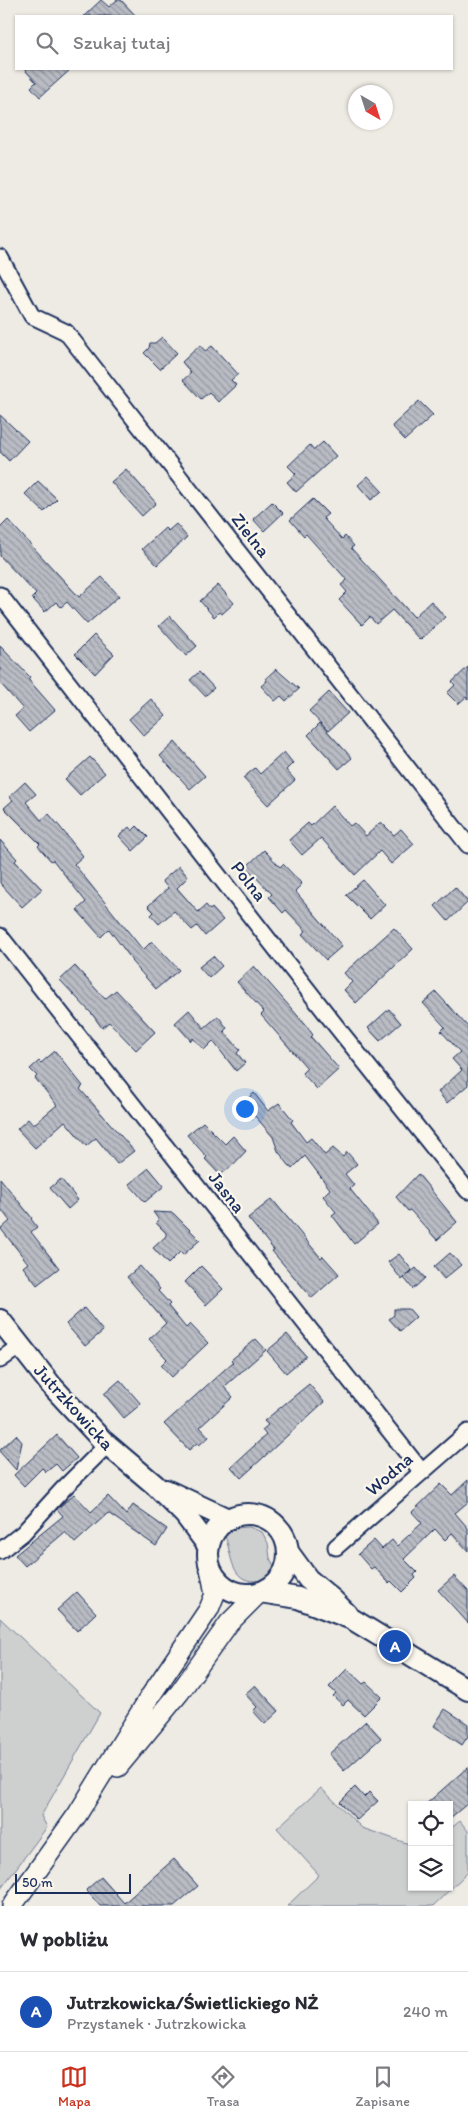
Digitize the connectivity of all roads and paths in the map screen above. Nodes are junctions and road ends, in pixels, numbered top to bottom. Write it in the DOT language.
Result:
graph roads {
  1 [pos="0,257"];
  2 [pos="0,595"];
  3 [pos="468,845"];
  4 [pos="0,936"];
  5 [pos="468,1191"];
  6 [pos="0,1320"];
  7 [pos="20,1346"];
  8 [pos="0,1360"];
  9 [pos="468,1432"];
  10 [pos="107,1445"];
  11 [pos="422,1472"];
  12 [pos="155,1485"];
  13 [pos="228,1519"];
  14 [pos="209,1547"];
  15 [pos="336,1547"];
  16 [pos="0,1550"];
  17 [pos="289,1553"];
  18 [pos="210,1568"];
  19 [pos="260,1592"];
  20 [pos="352,1619"];
  21 [pos="468,1690"];
  22 [pos="77,1815"];
  23 [pos="12,1906"];
  1 -- 3 [label="street, Zielna"];
  2 -- 5 [label="street, Polna"];
  4 -- 11 [label="street, Jasna"];
  6 -- 7 [label="main road, Jutrzkowicka"];
  7 -- 8 [label="street"];
  7 -- 10 [label="main road, Jutrzkowicka"];
  9 -- 11 [label="street, Wodna"];
  10 -- 12 [label="main road, Jutrzkowicka"];
  10 -- 16 [label="street"];
  11 -- 15 [label="street, Wodna"];
  12 -- 13 [label="main road, Jutrzkowicka"];
  12 -- 14 [label="main road, Jutrzkowicka"];
  13 -- 14 [label="main road"];
  13 -- 17 [label="main road"];
  14 -- 18 [label="main road"];
  17 -- 19 [label="main road"];
  17 -- 20 [label="main road"];
  18 -- 19 [label="main road"];
  18 -- 22 [label="street"];
  19 -- 20 [label="main road"];
  19 -- 22 [label="street"];
  20 -- 21 [label="main road"];
  22 -- 23 [label="street"];
}
